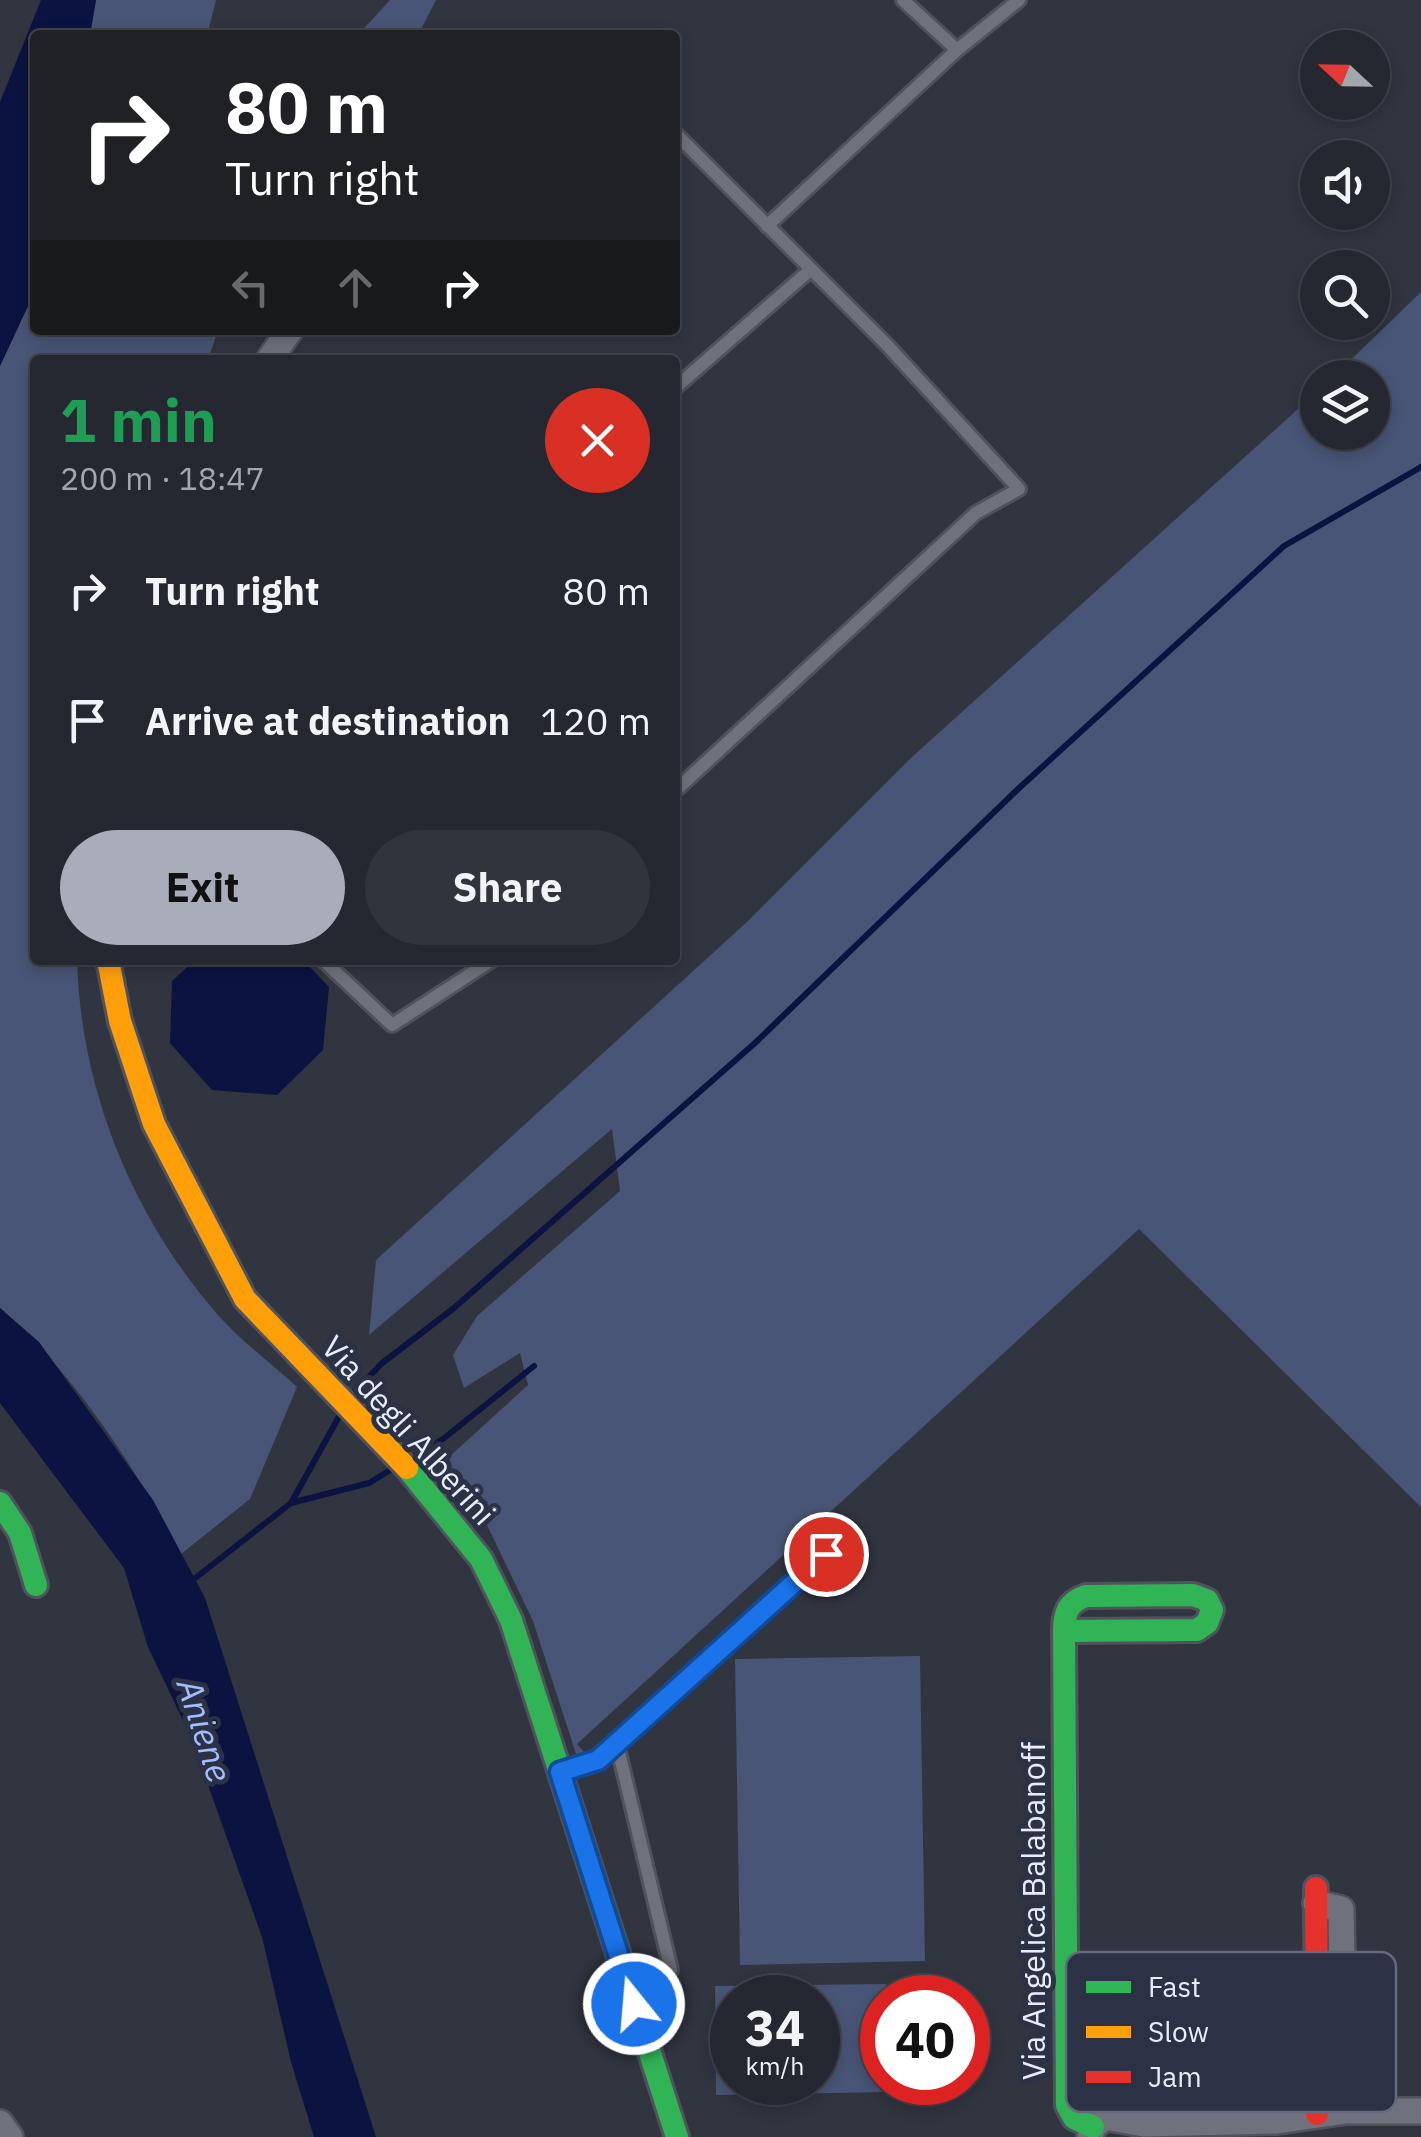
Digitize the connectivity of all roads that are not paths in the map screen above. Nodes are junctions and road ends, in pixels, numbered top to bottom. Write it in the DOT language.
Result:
graph roads {
  1 [pos="903,0"];
  2 [pos="1019,0"];
  3 [pos="957,50"];
  4 [pos="680,138"];
  5 [pos="766,226"];
  6 [pos="809,271"];
  7 [pos="680,384"];
  8 [pos="680,786"];
  9 [pos="109,965"];
  10 [pos="327,965"];
  11 [pos="484,965"];
  12 [pos="0,1503"];
  13 [pos="826,1554"];
  14 [pos="36,1585"];
  15 [pos="1064,1630"];
  16 [pos="617,1744"];
  17 [pos="560,1772"];
  18 [pos="1316,1896"];
  19 [pos="1066,1952"];
  20 [pos="1342,1952"];
  21 [pos="670,1970"];
  22 [pos="1421,2110"];
  23 [pos="1396,2111"];
  24 [pos="1071,2112"];
  25 [pos="1369,2112"];
  26 [pos="1317,2114"];
  27 [pos="0,2123"];
  28 [pos="1276,2129"];
  29 [pos="1091,2132"];
  30 [pos="10,2137"];
  31 [pos="677,2137"];
  1 -- 3 [label="lane"];
  2 -- 3 [label="lane"];
  3 -- 5 [label="lane"];
  4 -- 5 [label="lane"];
  5 -- 6 [label="lane"];
  6 -- 7 [label="lane"];
  6 -- 8 [label="lane"];
  9 -- 17 [label="street, Via degli Alberini"];
  10 -- 11 [label="lane"];
  12 -- 14 [label="street"];
  13 -- 16 [label="lane"];
  15 -- 15 [label="street"];
  15 -- 19 [label="street, Via Angelica Balabanoff"];
  16 -- 17 [label="lane"];
  16 -- 21 [label="lane"];
  17 -- 31 [label="street, Via degli Alberini"];
  18 -- 20 [label="street"];
  22 -- 23 [label="street, Via Angelica Balabanoff"];
  24 -- 29 [label="street, Via Angelica Balabanoff"];
  25 -- 26 [label="street, Via Angelica Balabanoff"];
  26 -- 28 [label="street, Via Angelica Balabanoff"];
  27 -- 30 [label="street"];
  28 -- 29 [label="street, Via Angelica Balabanoff"];
}
